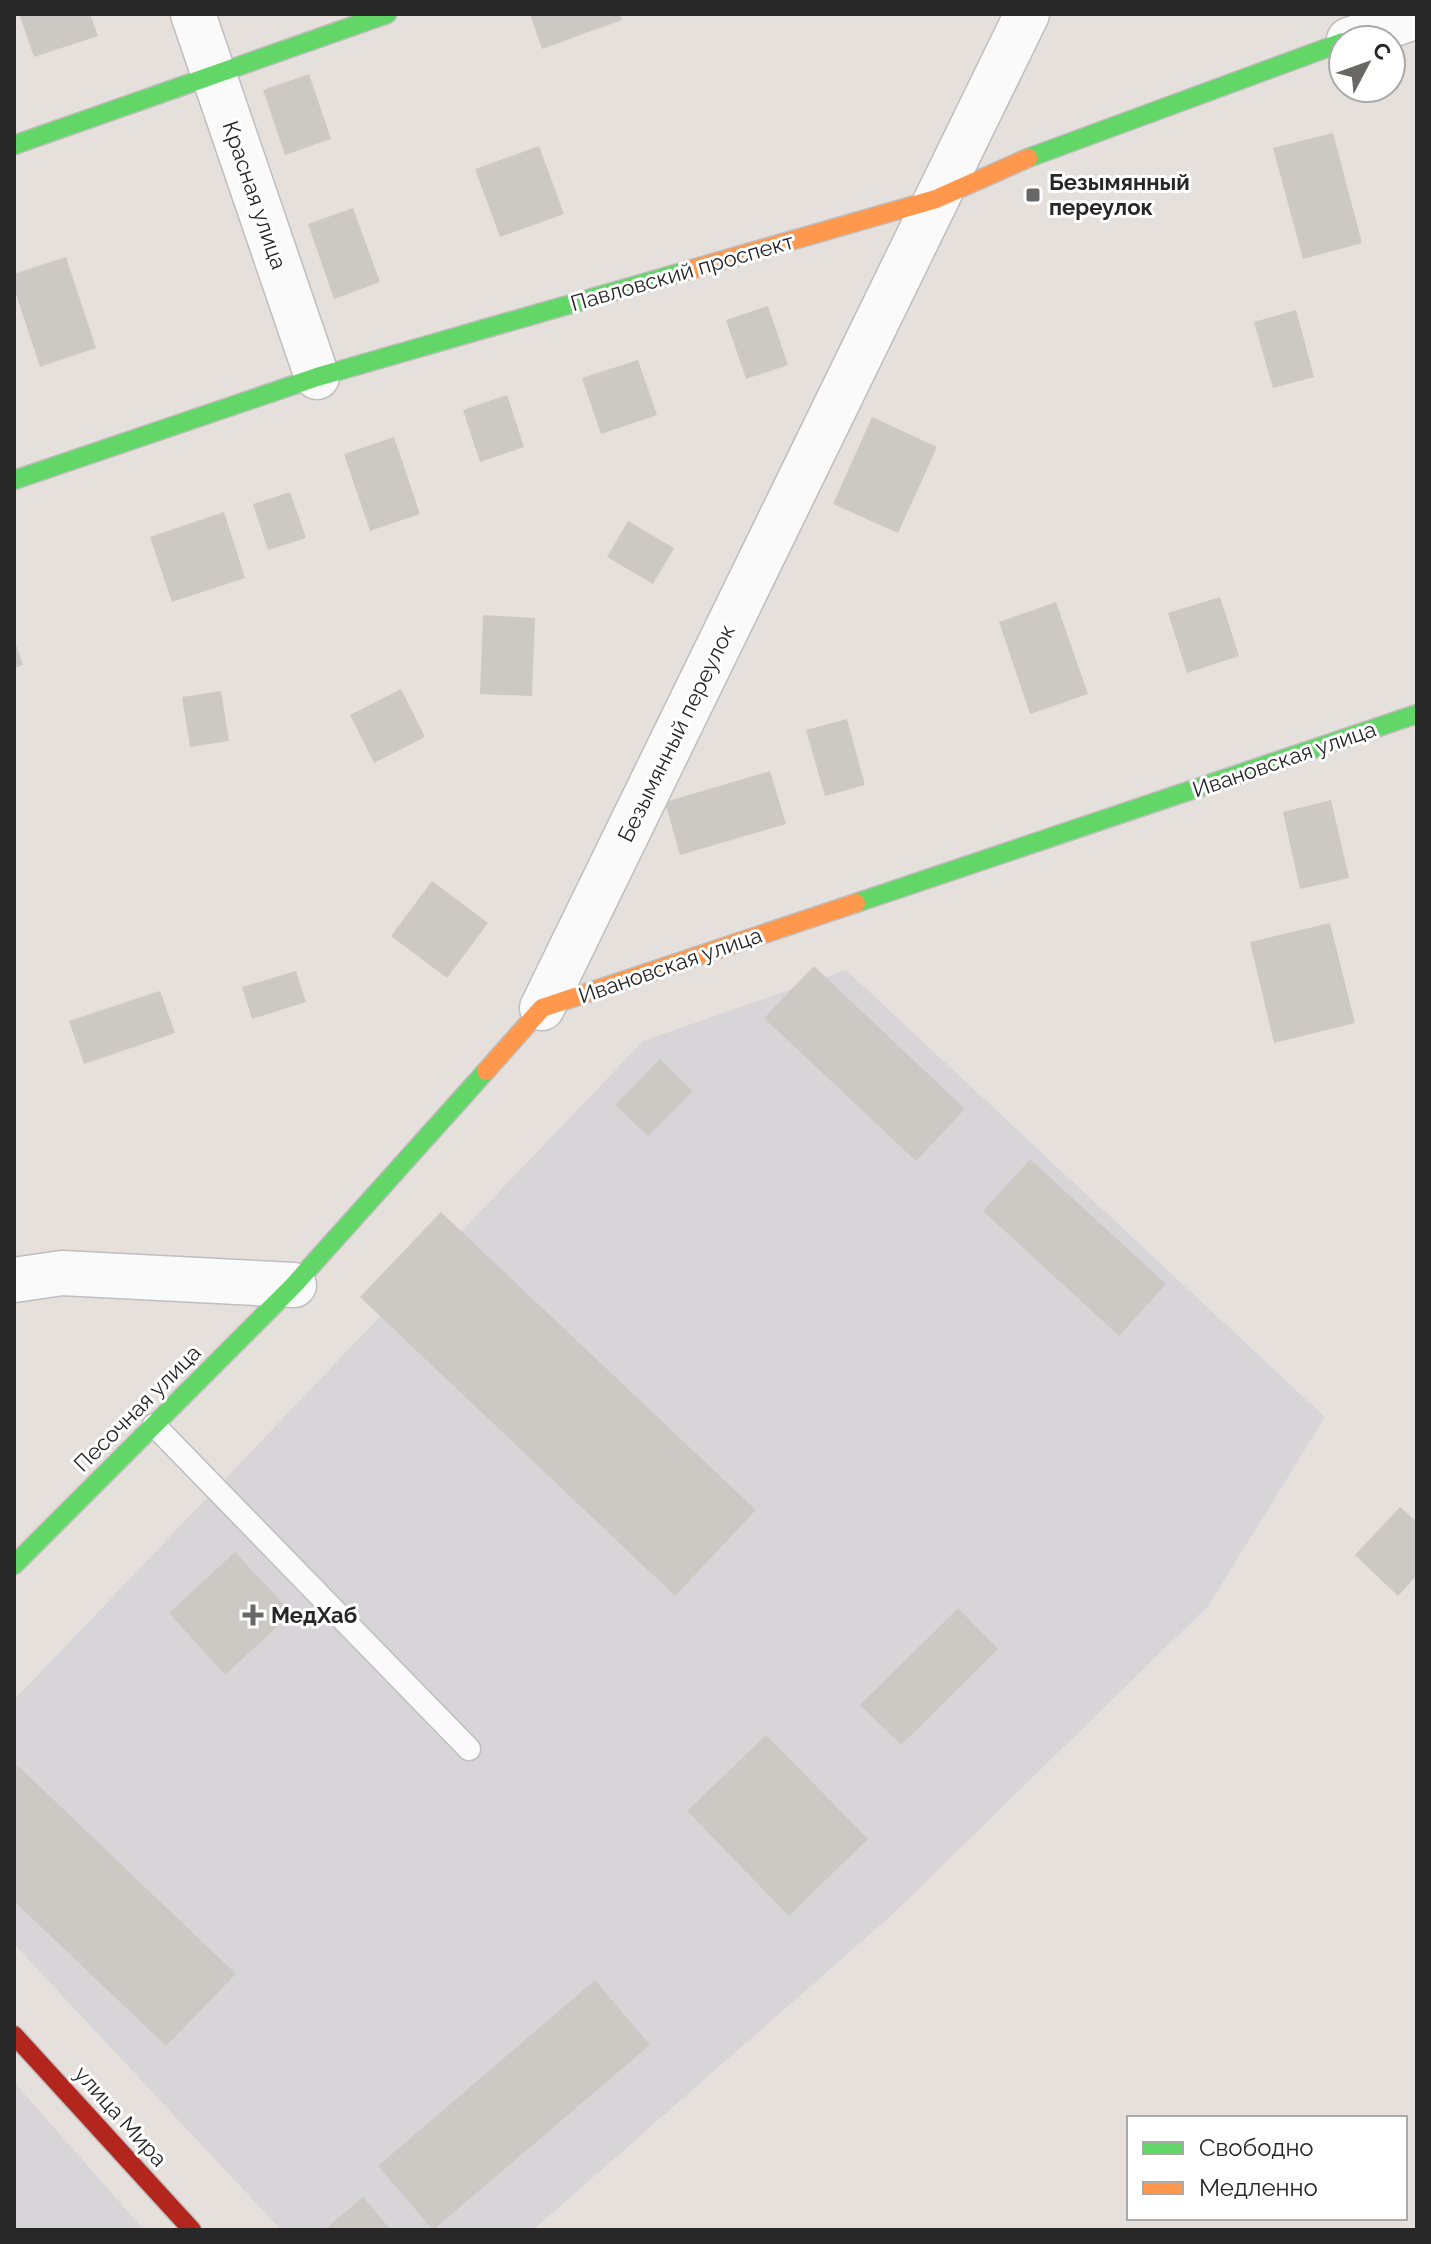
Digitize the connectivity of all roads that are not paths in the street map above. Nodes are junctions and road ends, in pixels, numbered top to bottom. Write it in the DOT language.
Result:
graph roads {
  1 [pos="193,14"];
  2 [pos="387,14"];
  3 [pos="1027,14"];
  4 [pos="1417,16"];
  5 [pos="1394,24"];
  6 [pos="1327,48"];
  7 [pos="215,77"];
  8 [pos="14,145"];
  9 [pos="936,199"];
  10 [pos="317,377"];
  11 [pos="14,480"];
  12 [pos="1417,714"];
  13 [pos="542,1008"];
  14 [pos="14,1280"];
  15 [pos="294,1285"];
  16 [pos="154,1425"];
  17 [pos="14,1565"];
  18 [pos="469,1749"];
  19 [pos="14,2035"];
  20 [pos="192,2230"];
  1 -- 7 [label="street, Красная улица"];
  2 -- 7 [label="street"];
  3 -- 9 [label="street, Безымянный переулок"];
  4 -- 5 [label="street"];
  6 -- 9 [label="street, Павловский проспект"];
  7 -- 8 [label="street"];
  7 -- 10 [label="street, Красная улица"];
  9 -- 10 [label="street, Павловский проспект"];
  9 -- 13 [label="street, Безымянный переулок"];
  10 -- 11 [label="street, Павловский проспект"];
  12 -- 13 [label="street, Ивановская улица"];
  13 -- 15 [label="street, Ивановская улица"];
  14 -- 15 [label="street"];
  15 -- 16 [label="street, Песочная улица"];
  16 -- 17 [label="street, Песочная улица"];
  16 -- 18 [label="lane"];
  19 -- 20 [label="street, улица Мира"];
}
